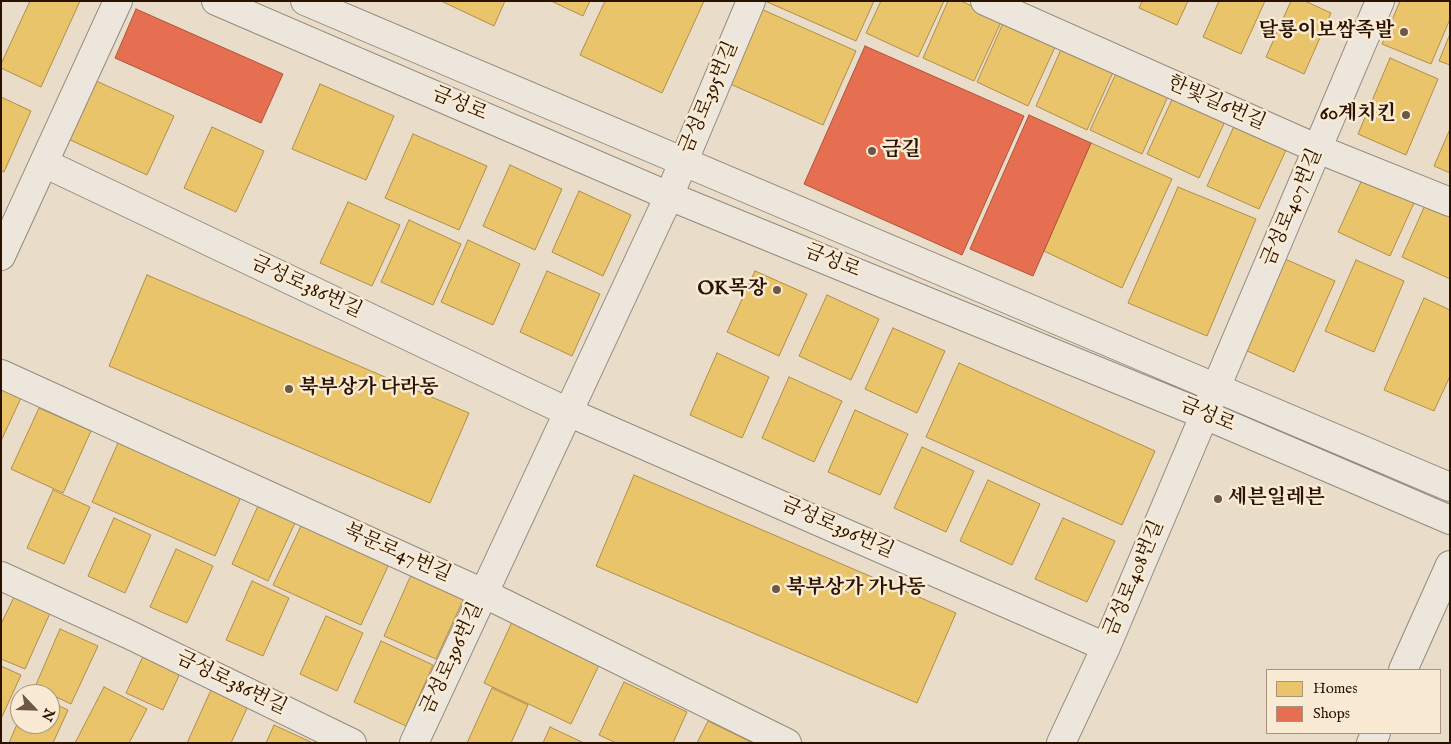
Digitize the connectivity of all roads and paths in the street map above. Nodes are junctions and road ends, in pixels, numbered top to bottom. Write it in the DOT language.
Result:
graph roads {
  1 [pos="118,1"];
  2 [pos="216,1"];
  3 [pos="305,1"];
  4 [pos="751,1"];
  5 [pos="985,1"];
  6 [pos="1380,1"];
  7 [pos="1318,149"];
  8 [pos="683,161"];
  9 [pos="44,163"];
  10 [pos="669,196"];
  11 [pos="1450,202"];
  12 [pos="1,256"];
  13 [pos="1,374"];
  14 [pos="1217,387"];
  15 [pos="568,412"];
  16 [pos="1205,415"];
  17 [pos="1450,488"];
  18 [pos="1450,520"];
  19 [pos="1450,565"];
  20 [pos="1,576"];
  21 [pos="483,593"];
  22 [pos="1106,647"];
  23 [pos="1403,669"];
  24 [pos="352,743"];
  25 [pos="414,743"];
  26 [pos="787,743"];
  27 [pos="1062,743"];
  1 -- 9 [label="street"];
  2 -- 10 [label="street, 금성로"];
  3 -- 8 [label="street, 금성로"];
  4 -- 8 [label="street, 금성로395번길"];
  5 -- 7 [label="street, 한빛길6번길"];
  6 -- 7 [label="street, 금성로407번길"];
  7 -- 11 [label="street, 한빛길6번길"];
  7 -- 14 [label="street, 금성로407번길"];
  8 -- 10 [label="street, 금성로395번길"];
  8 -- 14 [label="street, 금성로"];
  9 -- 12 [label="street"];
  9 -- 15 [label="street, 금성로386번길"];
  10 -- 15 [label="street, 금성로396번길"];
  10 -- 16 [label="street, 금성로"];
  13 -- 21 [label="street, 북문로47번길"];
  14 -- 16 [label="street, 금성로407번길"];
  14 -- 17 [label="street, 금성로"];
  15 -- 21 [label="street, 금성로396번길"];
  15 -- 22 [label="street, 금성로396번길"];
  16 -- 18 [label="street, 금성로"];
  16 -- 22 [label="street, 금성로408번길"];
  19 -- 23 [label="street"];
  20 -- 24 [label="street, 금성로386번길"];
  21 -- 25 [label="street, 금성로396번길"];
  21 -- 26 [label="street, 북문로47번길"];
  22 -- 27 [label="street, 금성로408번길"];
}
